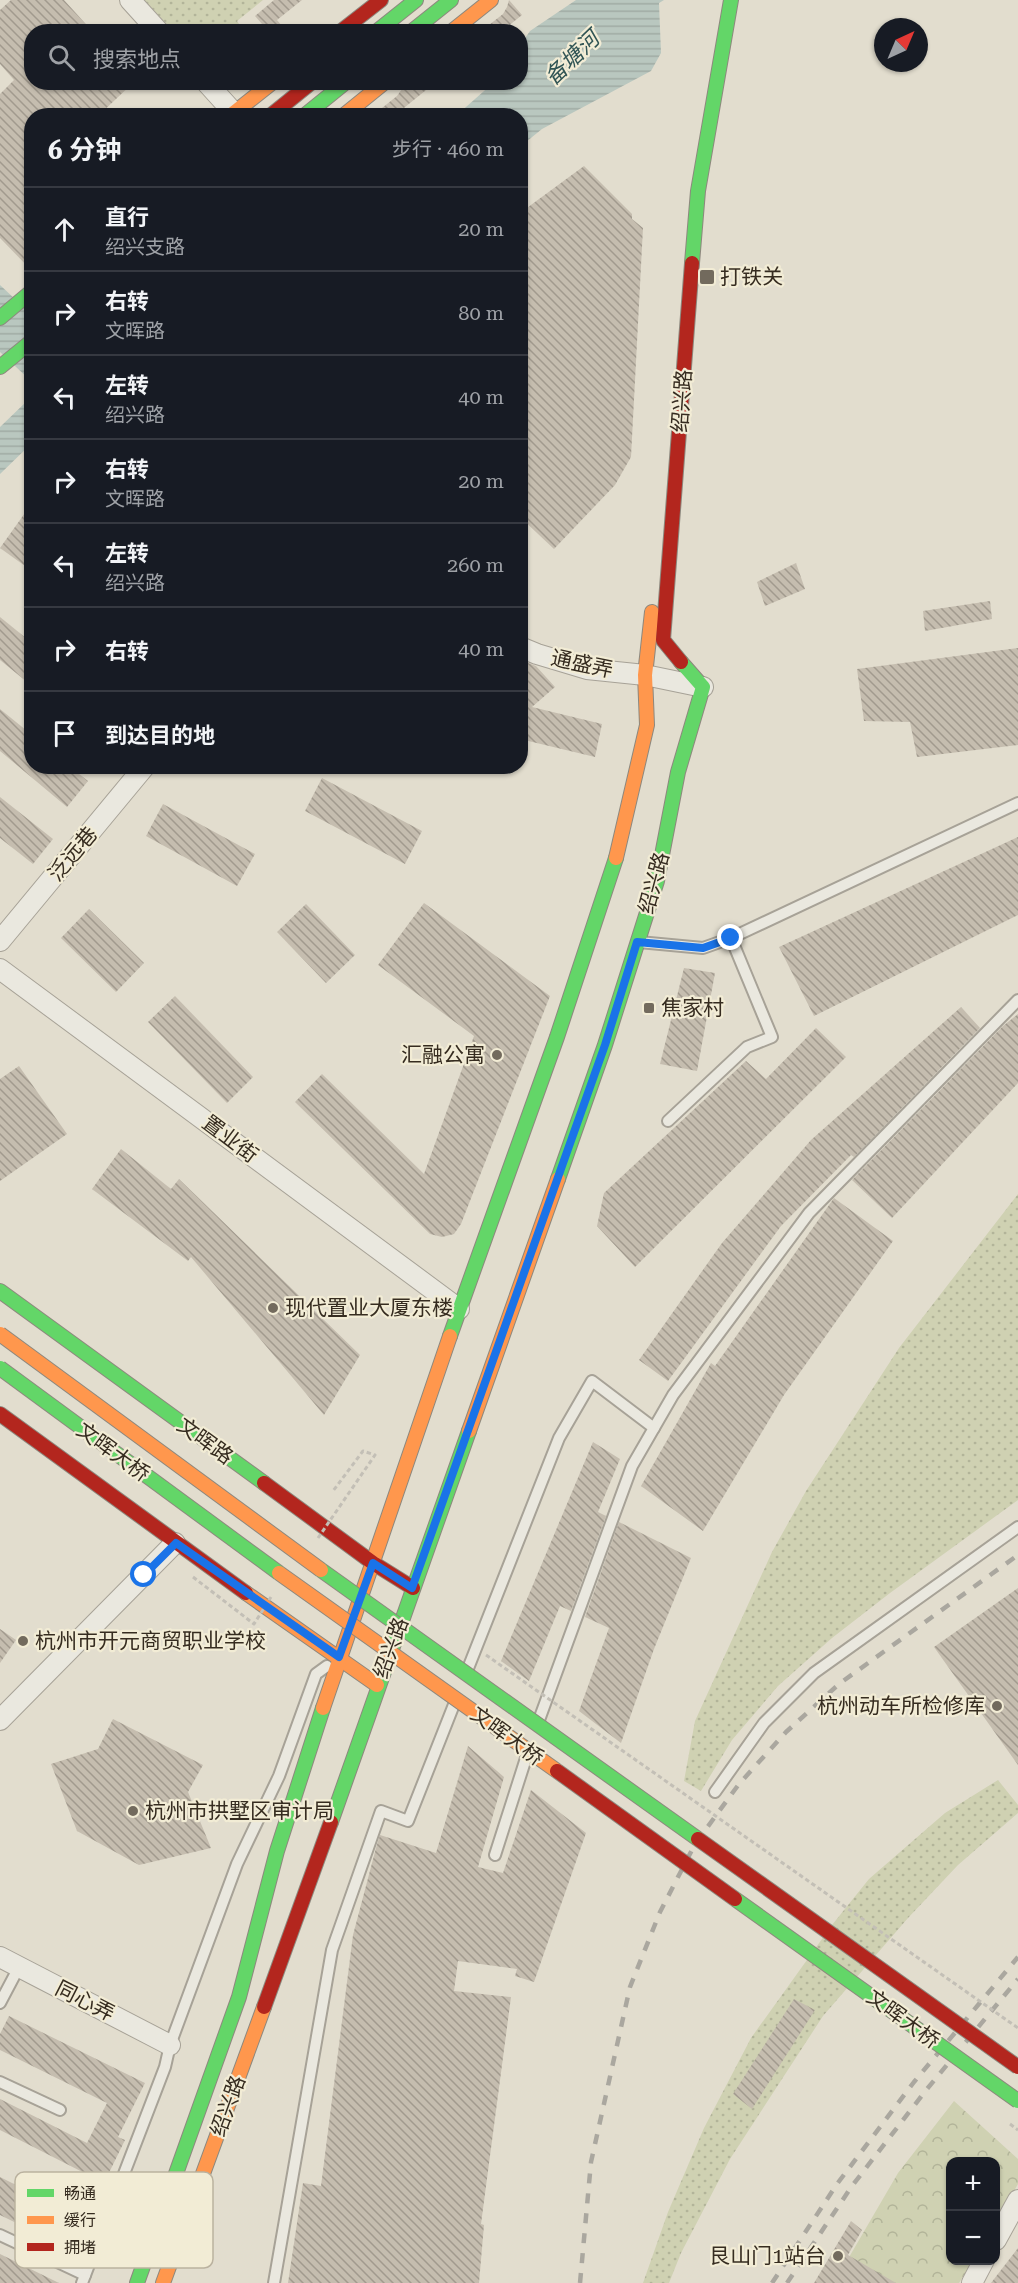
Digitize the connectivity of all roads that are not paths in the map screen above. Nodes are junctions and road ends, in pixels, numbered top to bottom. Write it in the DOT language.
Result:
graph roads {
  1 [pos="130,0"];
  2 [pos="381,0"];
  3 [pos="416,0"];
  4 [pos="451,0"];
  5 [pos="491,0"];
  6 [pos="717,0"];
  7 [pos="731,0"];
  8 [pos="713,23"];
  9 [pos="152,24"];
  10 [pos="350,24"];
  11 [pos="386,24"];
  12 [pos="421,24"];
  13 [pos="461,24"];
  14 [pos="212,90"];
  15 [pos="263,90"];
  16 [pos="302,90"];
  17 [pos="336,90"];
  18 [pos="375,90"];
  19 [pos="227,108"];
  20 [pos="240,108"];
  21 [pos="280,108"];
  22 [pos="314,108"];
  23 [pos="353,108"];
  24 [pos="24,298"];
  25 [pos="0,318"];
  26 [pos="24,349"];
  27 [pos="4,365"];
  28 [pos="663,461"];
  29 [pos="528,650"];
  30 [pos="645,675"];
  31 [pos="703,687"];
  32 [pos="138,774"];
  33 [pos="1018,803"];
  34 [pos="731,938"];
  35 [pos="0,941"];
  36 [pos="637,942"];
  37 [pos="0,969"];
  38 [pos="1018,1000"];
  39 [pos="668,1121"];
  40 [pos="0,1291"];
  41 [pos="459,1309"];
  42 [pos="0,1334"];
  43 [pos="0,1368"];
  44 [pos="0,1414"];
  45 [pos="654,1428"];
  46 [pos="1018,1527"];
  47 [pos="176,1543"];
  48 [pos="373,1563"];
  49 [pos="412,1588"];
  50 [pos="339,1657"];
  51 [pos="377,1685"];
  52 [pos="0,1720"];
  53 [pos="715,1792"];
  54 [pos="495,1856"];
  55 [pos="0,1958"];
  56 [pos="18,1967"];
  57 [pos="0,2003"];
  58 [pos="170,2045"];
  59 [pos="1018,2067"];
  60 [pos="0,2082"];
  61 [pos="1018,2101"];
  62 [pos="60,2110"];
  63 [pos="124,2172"];
  64 [pos="177,2172"];
  65 [pos="204,2172"];
  66 [pos="1018,2200"];
  67 [pos="1000,2233"];
  68 [pos="0,2235"];
  69 [pos="15,2243"];
  70 [pos="981,2265"];
  71 [pos="62,2268"];
  72 [pos="142,2268"];
  73 [pos="169,2268"];
  74 [pos="83,2279"];
  75 [pos="137,2283"];
  76 [pos="164,2283"];
  77 [pos="274,2283"];
  78 [pos="972,2283"];
  1 -- 9 [label="street"];
  2 -- 10 [label="main road"];
  3 -- 11 [label="main road"];
  4 -- 12 [label="main road"];
  5 -- 13 [label="main road"];
  6 -- 8 [label="main road"];
  7 -- 31 [label="main road, 绍兴路"];
  14 -- 19 [label="street"];
  15 -- 20 [label="main road"];
  16 -- 21 [label="main road"];
  17 -- 22 [label="main road"];
  18 -- 23 [label="main road"];
  24 -- 25 [label="main road"];
  26 -- 27 [label="main road"];
  28 -- 30 [label="main road, 绍兴路"];
  29 -- 30 [label="street, 通盛弄"];
  30 -- 31 [label="street, 通盛弄"];
  30 -- 41 [label="main road, 绍兴路"];
  31 -- 36 [label="main road, 绍兴路"];
  32 -- 35 [label="street, 泛远巷"];
  33 -- 34 [label="lane"];
  34 -- 36 [label="lane"];
  34 -- 39 [label="lane"];
  36 -- 49 [label="main road, 绍兴路"];
  37 -- 41 [label="street, 置业街"];
  38 -- 45 [label="lane"];
  40 -- 48 [label="main road, 文晖路"];
  41 -- 48 [label="main road, 绍兴路"];
  42 -- 59 [label="main road, 文晖大桥, bridge"];
  43 -- 61 [label="main road, 文晖大桥, bridge"];
  44 -- 47 [label="main road"];
  45 -- 54 [label="lane"];
  45 -- 77 [label="lane"];
  46 -- 53 [label="lane"];
  47 -- 50 [label="main road"];
  47 -- 52 [label="street"];
  48 -- 49 [label="main road, 文晖路"];
  48 -- 50 [label="main road, 绍兴路"];
  49 -- 51 [label="main road, 绍兴路"];
  50 -- 51 [label="main road"];
  50 -- 58 [label="lane"];
  50 -- 64 [label="main road, 绍兴路"];
  51 -- 65 [label="main road, 绍兴路"];
  55 -- 56 [label="street, 同心弄"];
  56 -- 57 [label="lane"];
  56 -- 58 [label="street, 同心弄"];
  58 -- 63 [label="lane"];
  60 -- 62 [label="lane"];
  66 -- 67 [label="street"];
  68 -- 69 [label="lane"];
  70 -- 78 [label="street"];
  71 -- 74 [label="lane"];
  72 -- 75 [label="main road, 绍兴路"];
  73 -- 76 [label="main road, 绍兴路"];
}
